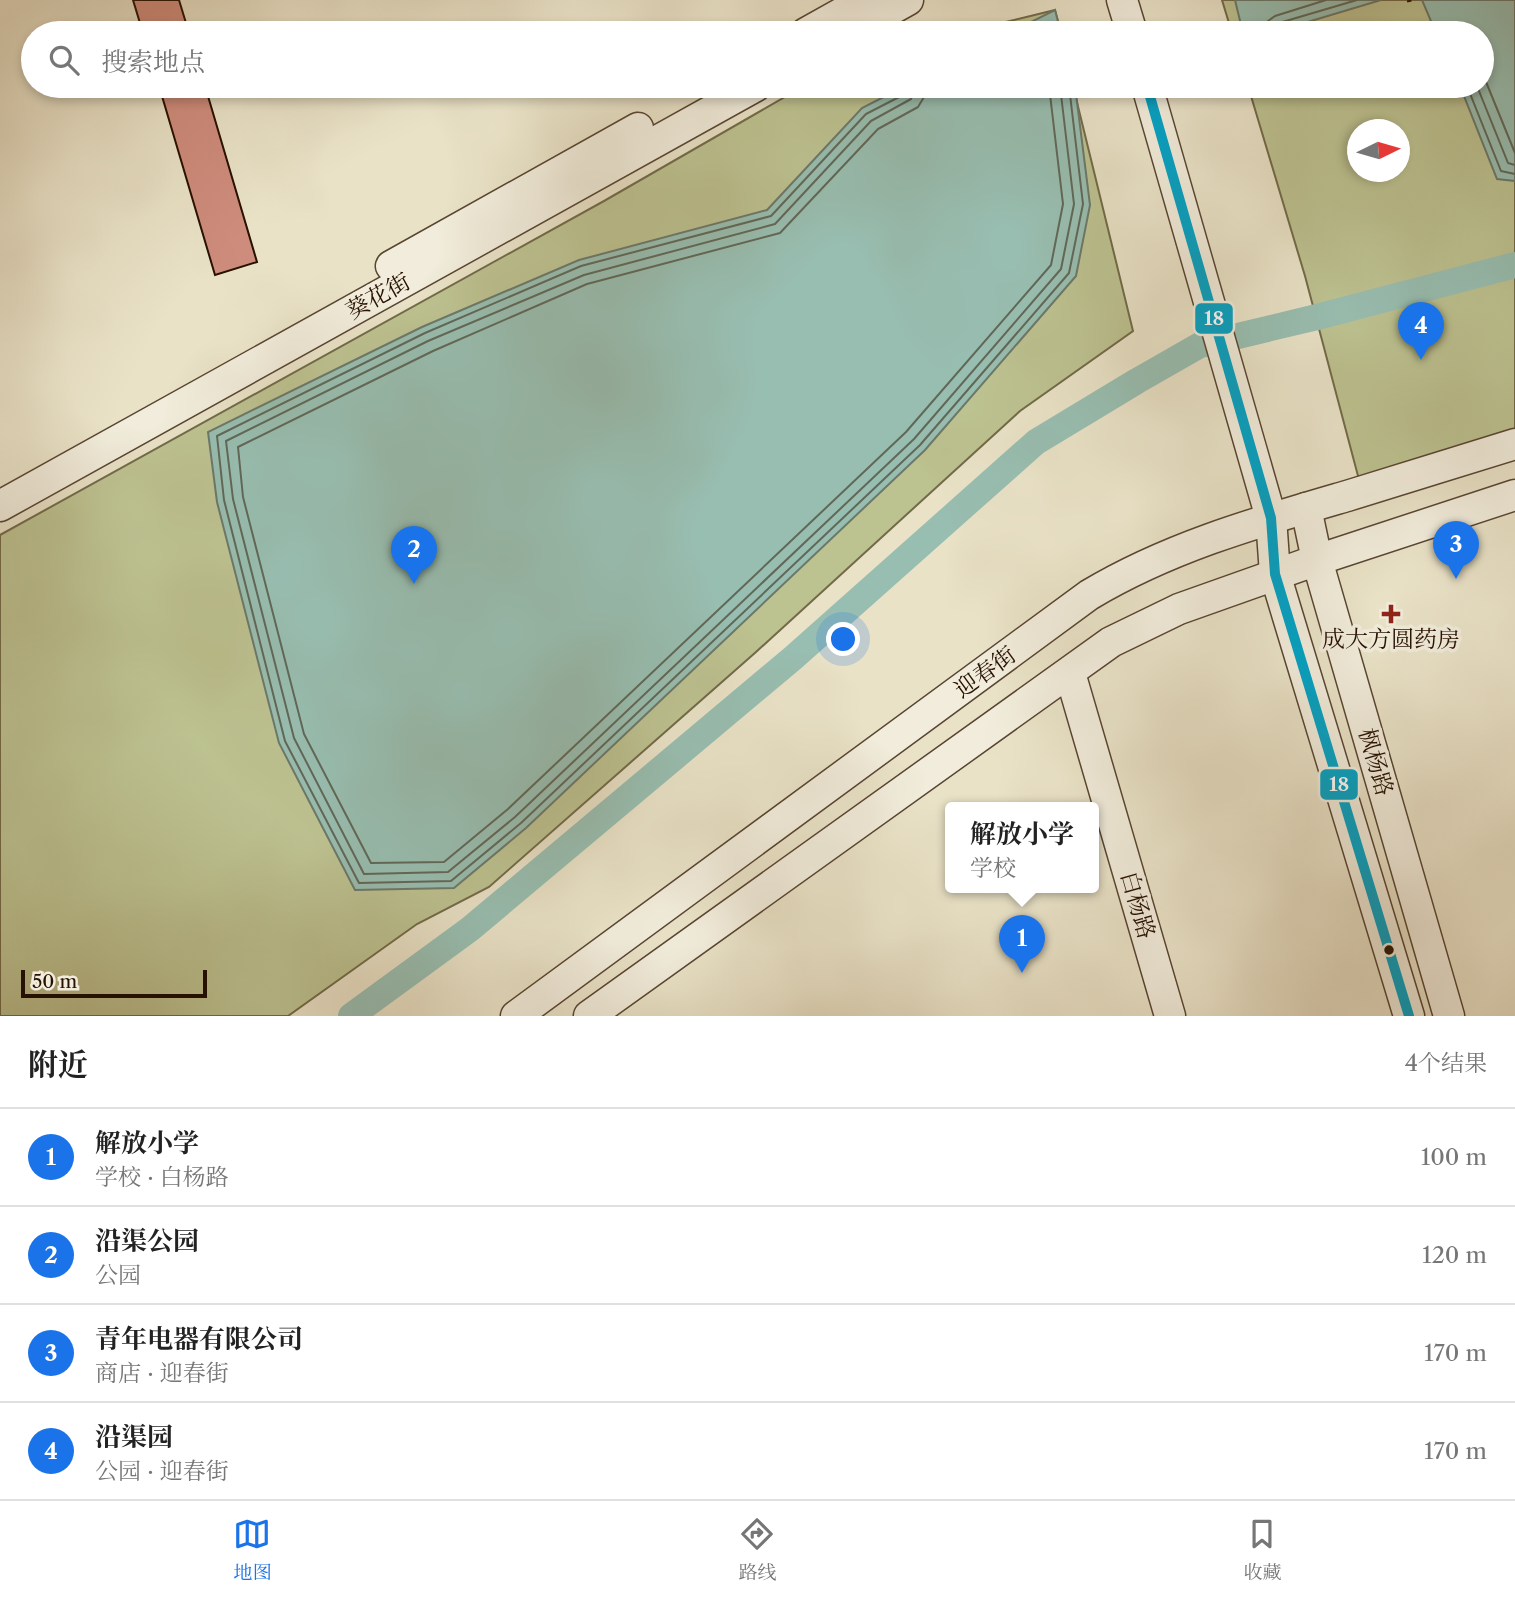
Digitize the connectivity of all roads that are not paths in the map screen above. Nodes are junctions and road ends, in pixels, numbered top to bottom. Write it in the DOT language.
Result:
graph roads {
  1 [pos="864,0"];
  2 [pos="908,0"];
  3 [pos="1122,0"];
  4 [pos="827,21"];
  5 [pos="870,21"];
  6 [pos="1128,21"];
  7 [pos="693,98"];
  8 [pos="733,98"];
  9 [pos="1150,98"];
  10 [pos="1515,444"];
  11 [pos="0,485"];
  12 [pos="1515,495"];
  13 [pos="0,506"];
  14 [pos="1306,508"];
  15 [pos="1271,518"];
  16 [pos="1317,560"];
  17 [pos="1275,574"];
  18 [pos="1070,673"];
  19 [pos="516,1016"];
  20 [pos="589,1016"];
  21 [pos="1170,1016"];
  22 [pos="1409,1016"];
  23 [pos="1449,1016"];
  1 -- 4 [label="street"];
  2 -- 5 [label="street"];
  3 -- 6 [label="street"];
  7 -- 11 [label="street, 葵花街"];
  8 -- 13 [label="street, 葵花街"];
  9 -- 15 [label="street, 枫杨路"];
  10 -- 14 [label="street, 迎春街"];
  12 -- 16 [label="street"];
  14 -- 15 [label="street, 迎春街"];
  14 -- 16 [label="street, 枫杨路"];
  15 -- 17 [label="street, 枫杨路"];
  15 -- 19 [label="street, 迎春街"];
  16 -- 17 [label="street"];
  16 -- 23 [label="street, 枫杨路"];
  17 -- 18 [label="street"];
  17 -- 22 [label="street, 枫杨路"];
  18 -- 20 [label="street"];
  18 -- 21 [label="street, 白杨路"];
}
